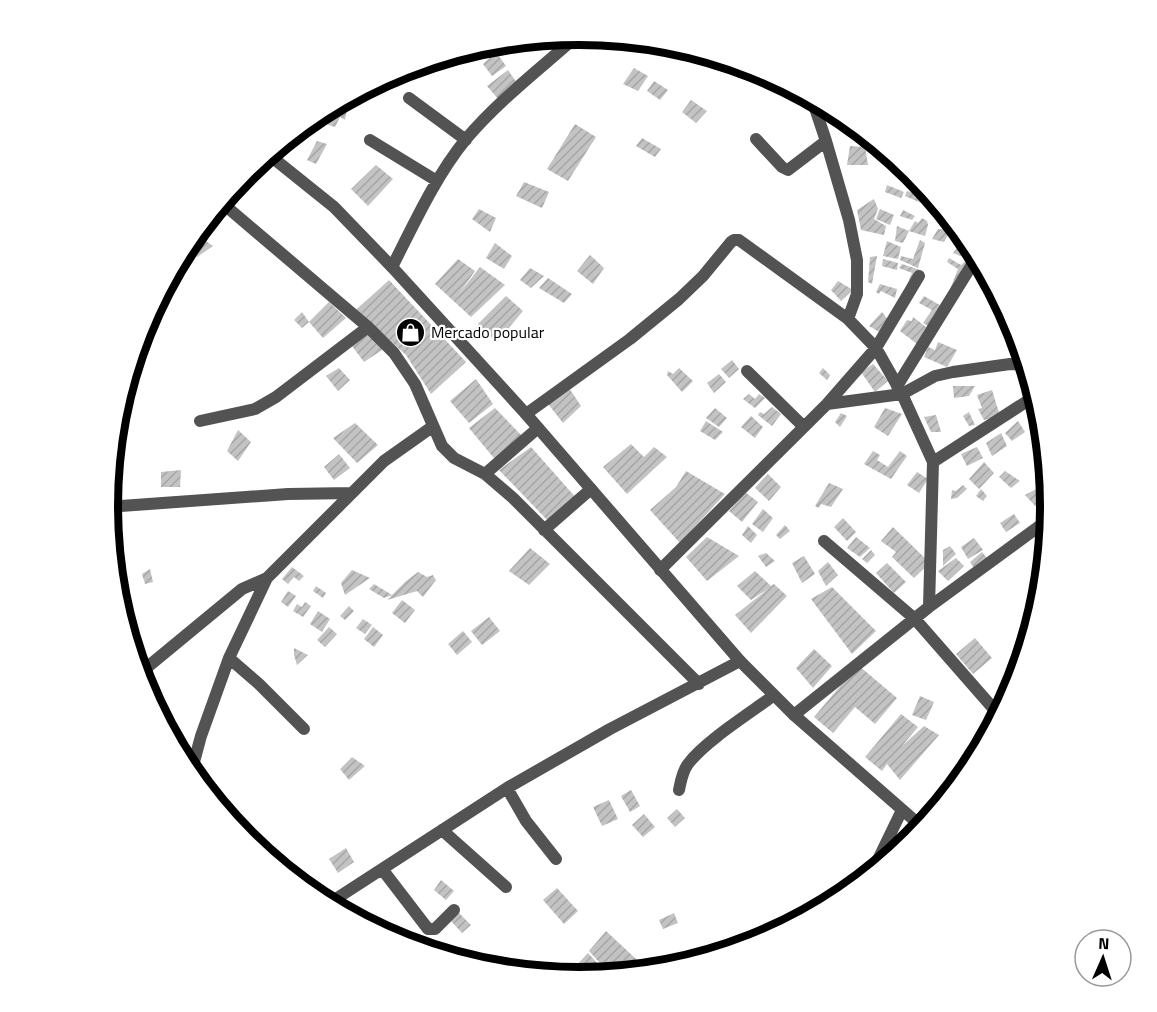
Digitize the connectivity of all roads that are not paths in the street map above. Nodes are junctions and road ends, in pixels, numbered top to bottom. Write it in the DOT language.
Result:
graph roads {
  1 [pos="566,45"];
  2 [pos="409,98"];
  3 [pos="816,111"];
  4 [pos="756,139"];
  5 [pos="370,140"];
  6 [pos="466,140"];
  7 [pos="826,141"];
  8 [pos="278,157"];
  9 [pos="437,181"];
  10 [pos="227,207"];
  11 [pos="972,266"];
  12 [pos="392,267"];
  13 [pos="919,276"];
  14 [pos="848,319"];
  15 [pos="368,327"];
  16 [pos="876,348"];
  17 [pos="1017,364"];
  18 [pos="747,371"];
  19 [pos="899,390"];
  20 [pos="1027,401"];
  21 [pos="827,404"];
  22 [pos="526,414"];
  23 [pos="200,421"];
  24 [pos="432,427"];
  25 [pos="804,427"];
  26 [pos="538,428"];
  27 [pos="933,462"];
  28 [pos="485,474"];
  29 [pos="591,489"];
  30 [pos="352,493"];
  31 [pos="118,506"];
  32 [pos="1039,526"];
  33 [pos="543,530"];
  34 [pos="824,541"];
  35 [pos="660,570"];
  36 [pos="267,579"];
  37 [pos="929,607"];
  38 [pos="915,619"];
  39 [pos="229,658"];
  40 [pos="740,661"];
  41 [pos="147,667"];
  42 [pos="699,684"];
  43 [pos="773,696"];
  44 [pos="993,708"];
  45 [pos="794,715"];
  46 [pos="304,729"];
  47 [pos="194,761"];
  48 [pos="507,788"];
  49 [pos="679,790"];
  50 [pos="902,810"];
  51 [pos="915,821"];
  52 [pos="442,830"];
  53 [pos="881,854"];
  54 [pos="556,859"];
  55 [pos="382,869"];
  56 [pos="506,887"];
  57 [pos="337,898"];
  58 [pos="454,910"];
  1 -- 6 [label="street"];
  2 -- 6 [label="street"];
  3 -- 7 [label="street"];
  4 -- 7 [label="street"];
  5 -- 9 [label="street"];
  6 -- 9 [label="street"];
  7 -- 14 [label="street"];
  8 -- 12 [label="street"];
  9 -- 12 [label="street"];
  10 -- 15 [label="street"];
  11 -- 19 [label="street"];
  12 -- 22 [label="street"];
  13 -- 16 [label="street"];
  14 -- 16 [label="street"];
  14 -- 22 [label="street"];
  15 -- 23 [label="street"];
  15 -- 24 [label="street"];
  16 -- 19 [label="street"];
  16 -- 21 [label="street"];
  17 -- 19 [label="street"];
  18 -- 25 [label="street"];
  19 -- 21 [label="street"];
  19 -- 27 [label="street"];
  20 -- 27 [label="street"];
  21 -- 25 [label="street"];
  22 -- 26 [label="street"];
  24 -- 28 [label="street"];
  24 -- 30 [label="street"];
  25 -- 35 [label="street"];
  26 -- 28 [label="street"];
  26 -- 29 [label="street"];
  27 -- 37 [label="street"];
  28 -- 33 [label="street"];
  29 -- 33 [label="street"];
  29 -- 35 [label="street"];
  30 -- 31 [label="street"];
  30 -- 36 [label="street"];
  32 -- 37 [label="street"];
  33 -- 42 [label="street"];
  34 -- 38 [label="street"];
  35 -- 40 [label="street"];
  36 -- 39 [label="street"];
  36 -- 41 [label="street"];
  37 -- 38 [label="street"];
  38 -- 44 [label="street"];
  38 -- 45 [label="street"];
  39 -- 46 [label="street"];
  39 -- 47 [label="street"];
  40 -- 42 [label="street"];
  40 -- 43 [label="street"];
  42 -- 48 [label="street"];
  43 -- 45 [label="street"];
  43 -- 49 [label="street"];
  45 -- 50 [label="street"];
  48 -- 52 [label="street"];
  48 -- 54 [label="street"];
  50 -- 51 [label="street"];
  50 -- 53 [label="street"];
  52 -- 55 [label="street"];
  52 -- 56 [label="street"];
  55 -- 57 [label="street"];
  55 -- 58 [label="street"];
}
